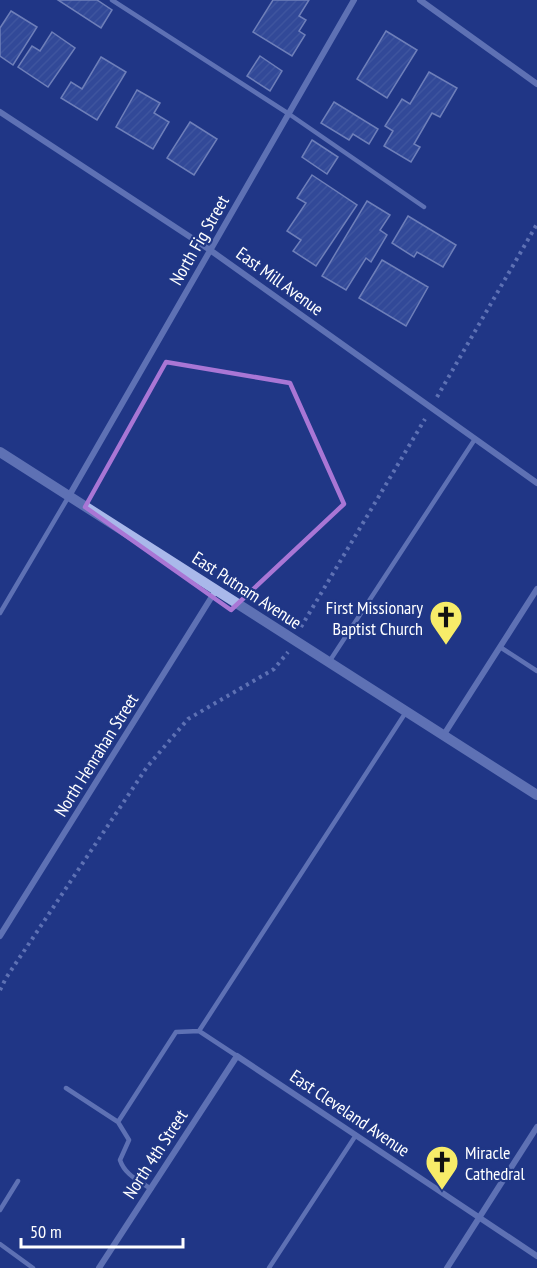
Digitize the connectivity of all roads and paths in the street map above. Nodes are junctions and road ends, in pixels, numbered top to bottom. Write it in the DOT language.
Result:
graph roads {
  1 [pos="112,0"];
  2 [pos="354,0"];
  3 [pos="420,0"];
  4 [pos="537,84"];
  5 [pos="0,112"];
  6 [pos="289,114"];
  7 [pos="424,207"];
  8 [pos="537,224"];
  9 [pos="210,250"];
  10 [pos="441,390"];
  11 [pos="420,430"];
  12 [pos="475,439"];
  13 [pos="0,453"];
  14 [pos="537,483"];
  15 [pos="69,496"];
  16 [pos="537,589"];
  17 [pos="216,590"];
  18 [pos="0,613"];
  19 [pos="307,618"];
  20 [pos="500,647"];
  21 [pos="285,657"];
  22 [pos="329,662"];
  23 [pos="537,671"];
  24 [pos="406,712"];
  25 [pos="444,736"];
  26 [pos="537,795"];
  27 [pos="0,936"];
  28 [pos="0,990"];
  29 [pos="199,1031"];
  30 [pos="237,1056"];
  31 [pos="66,1088"];
  32 [pos="118,1122"];
  33 [pos="537,1128"];
  34 [pos="356,1136"];
  35 [pos="18,1181"];
  36 [pos="151,1189"];
  37 [pos="0,1210"];
  38 [pos="480,1217"];
  39 [pos="0,1244"];
  40 [pos="537,1256"];
  41 [pos="33,1268"];
  42 [pos="99,1268"];
  43 [pos="269,1268"];
  44 [pos="447,1268"];
  1 -- 6 [label="lane"];
  2 -- 6 [label="street, North Fig Street"];
  3 -- 4 [label="street"];
  5 -- 9 [label="street, East Mill Avenue"];
  6 -- 7 [label="lane"];
  6 -- 9 [label="street, North Fig Street"];
  8 -- 10 [label="path"];
  9 -- 12 [label="street, East Mill Avenue"];
  9 -- 15 [label="street, North Fig Street"];
  11 -- 19 [label="path"];
  12 -- 14 [label="street, East Mill Avenue"];
  12 -- 22 [label="lane"];
  13 -- 15 [label="street, East Putnam Avenue"];
  15 -- 17 [label="street, East Putnam Avenue"];
  15 -- 18 [label="lane"];
  16 -- 20 [label="street"];
  17 -- 22 [label="street, East Putnam Avenue"];
  17 -- 27 [label="street, North Henrahan Street"];
  20 -- 23 [label="lane"];
  20 -- 25 [label="street"];
  21 -- 28 [label="path"];
  22 -- 24 [label="street, East Putnam Avenue"];
  24 -- 25 [label="street, East Putnam Avenue"];
  24 -- 29 [label="lane"];
  25 -- 26 [label="street, East Putnam Avenue"];
  29 -- 30 [label="lane"];
  29 -- 32 [label="lane"];
  30 -- 34 [label="street, East Cleveland Avenue"];
  30 -- 36 [label="street, North 4th Street"];
  31 -- 32 [label="lane"];
  32 -- 36 [label="lane"];
  33 -- 38 [label="street"];
  34 -- 38 [label="street, East Cleveland Avenue"];
  34 -- 43 [label="lane"];
  35 -- 37 [label="lane"];
  36 -- 42 [label="street, North 4th Street"];
  38 -- 40 [label="street, East Cleveland Avenue"];
  38 -- 44 [label="street"];
  39 -- 41 [label="lane"];
}
